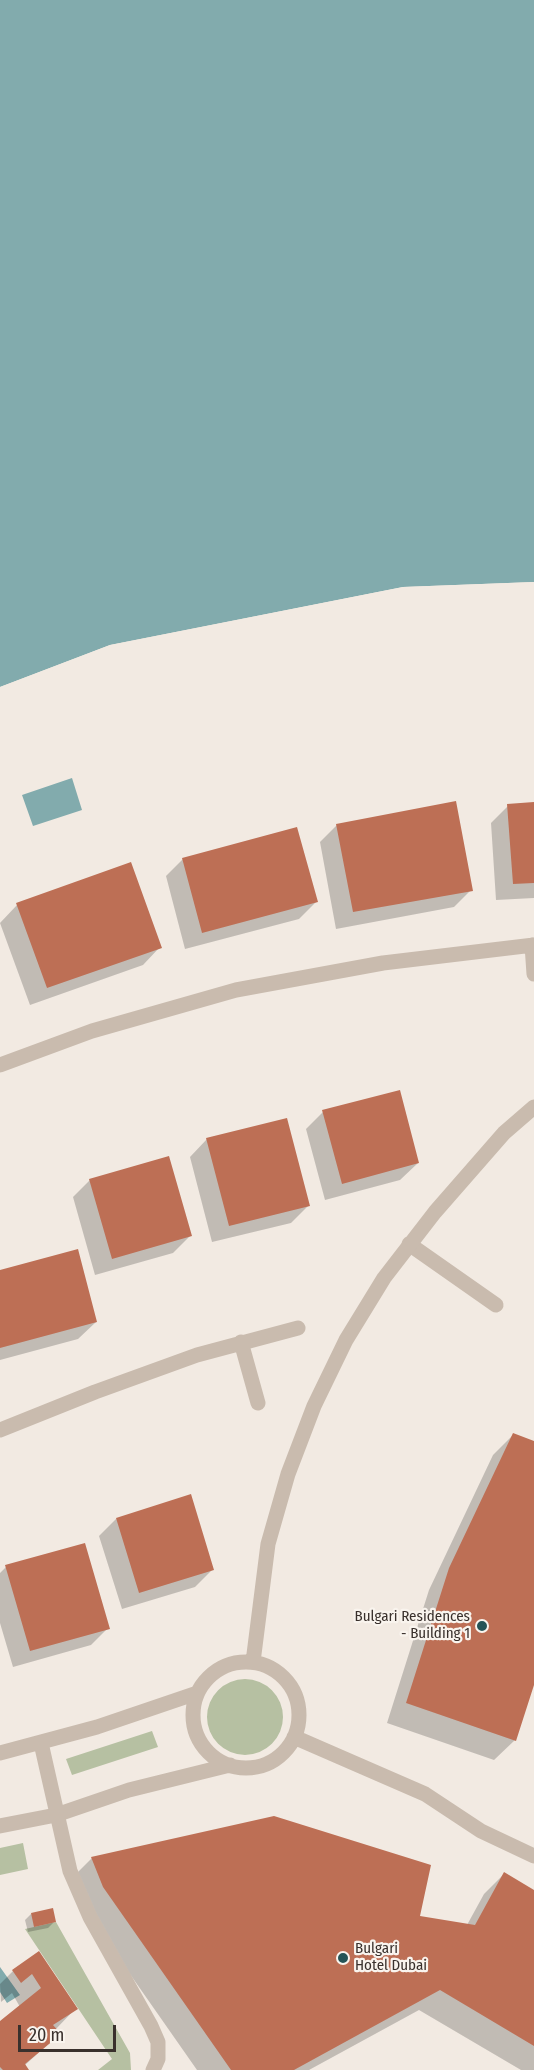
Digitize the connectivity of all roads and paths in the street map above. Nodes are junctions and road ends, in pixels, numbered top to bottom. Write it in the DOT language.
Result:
graph roads {
  1 [pos="533,945"];
  2 [pos="534,974"];
  3 [pos="0,1065"];
  4 [pos="534,1107"];
  5 [pos="410,1244"];
  6 [pos="496,1305"];
  7 [pos="298,1328"];
  8 [pos="241,1342"];
  9 [pos="258,1402"];
  10 [pos="0,1430"];
  11 [pos="254,1662"];
  12 [pos="197,1693"];
  13 [pos="294,1737"];
  14 [pos="40,1743"];
  15 [pos="0,1753"];
  16 [pos="230,1765"];
  17 [pos="56,1815"];
  18 [pos="0,1826"];
  19 [pos="534,1856"];
  20 [pos="153,2070"];
  1 -- 2 [label="street"];
  1 -- 3 [label="street"];
  4 -- 5 [label="street"];
  5 -- 6 [label="street"];
  5 -- 11 [label="street"];
  7 -- 8 [label="street"];
  8 -- 9 [label="street"];
  8 -- 10 [label="street"];
  11 -- 12 [label="street"];
  11 -- 13 [label="street"];
  12 -- 14 [label="street"];
  12 -- 16 [label="street"];
  13 -- 16 [label="street"];
  13 -- 19 [label="street"];
  14 -- 15 [label="street"];
  14 -- 17 [label="street"];
  16 -- 17 [label="street"];
  17 -- 18 [label="street"];
  17 -- 20 [label="street"];
}
